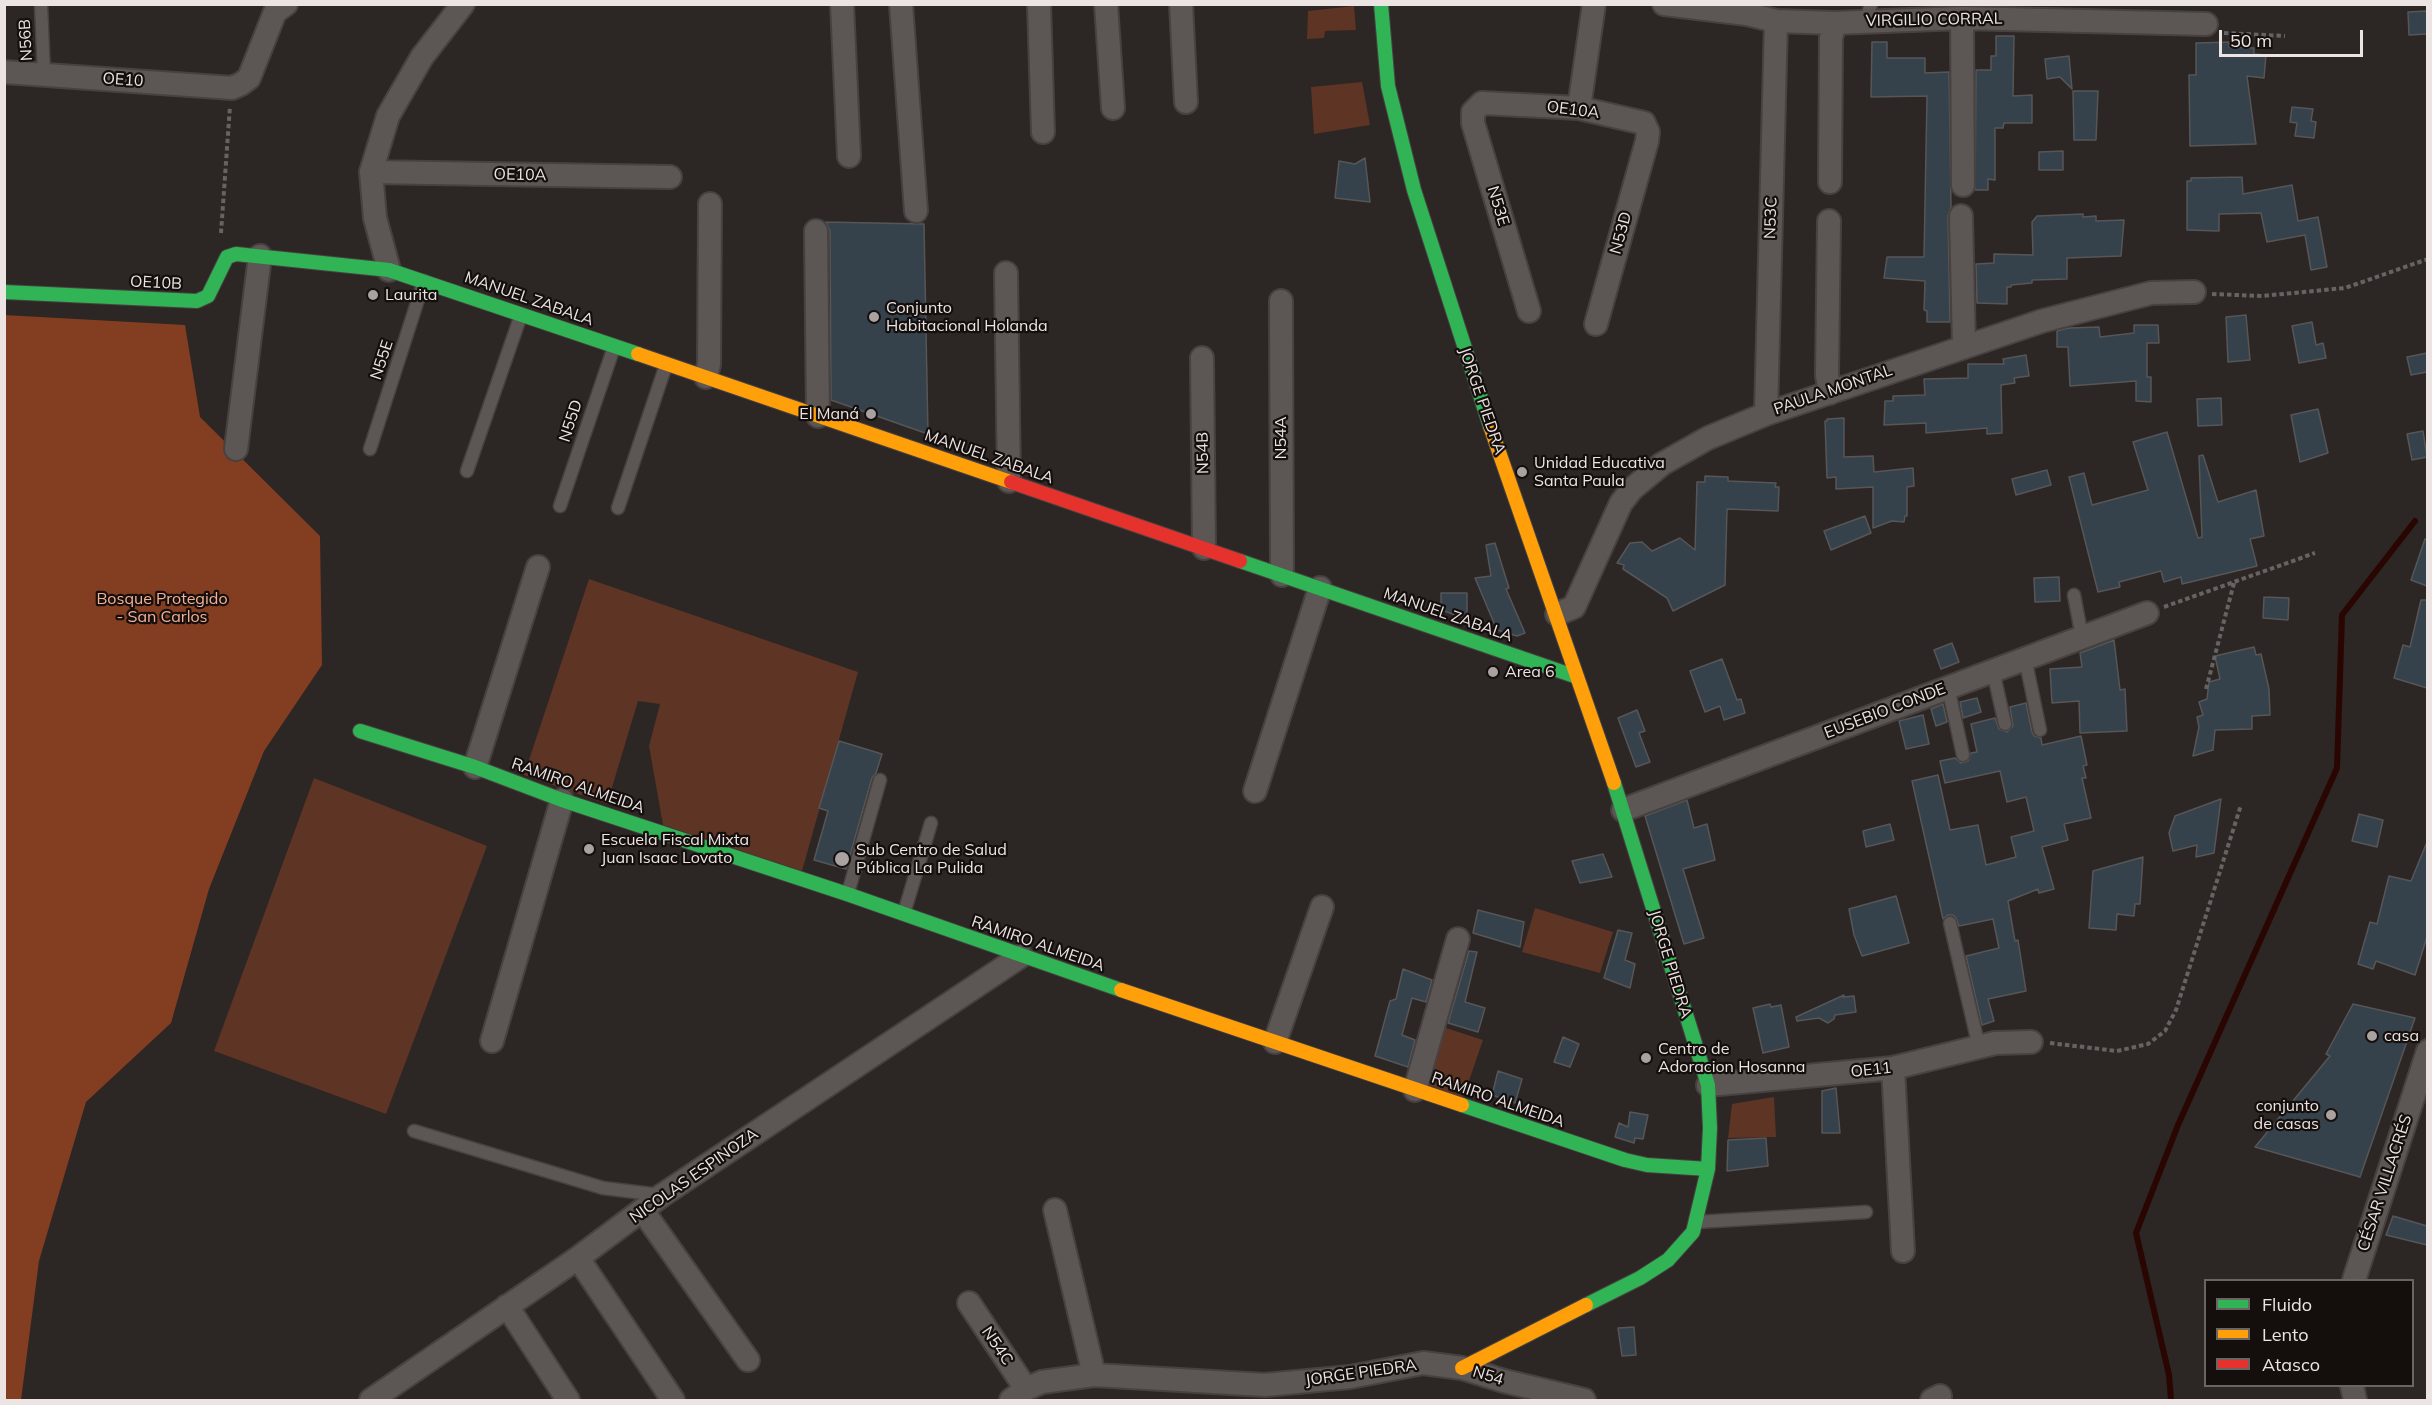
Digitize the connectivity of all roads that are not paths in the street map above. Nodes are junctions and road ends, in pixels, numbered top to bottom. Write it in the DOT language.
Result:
graph roads {
  1 [pos="41,4"];
  2 [pos="286,4"];
  3 [pos="463,4"];
  4 [pos="842,4"];
  5 [pos="901,4"];
  6 [pos="1039,4"];
  7 [pos="1106,4"];
  8 [pos="1181,4"];
  9 [pos="1381,4"];
  10 [pos="1594,4"];
  11 [pos="1664,4"];
  12 [pos="1868,12"];
  13 [pos="1962,18"];
  14 [pos="1776,21"];
  15 [pos="1835,23"];
  16 [pos="2206,24"];
  17 [pos="4,72"];
  18 [pos="44,75"];
  19 [pos="1186,102"];
  20 [pos="1482,103"];
  21 [pos="1113,108"];
  22 [pos="1579,108"];
  23 [pos="1043,132"];
  24 [pos="1647,141"];
  25 [pos="849,156"];
  26 [pos="371,172"];
  27 [pos="670,177"];
  28 [pos="1830,182"];
  29 [pos="1962,185"];
  30 [pos="710,204"];
  31 [pos="916,212"];
  32 [pos="1962,216"];
  33 [pos="1829,221"];
  34 [pos="816,231"];
  35 [pos="260,256"];
  36 [pos="388,270"];
  37 [pos="1006,273"];
  38 [pos="424,280"];
  39 [pos="4,292"];
  40 [pos="2194,292"];
  41 [pos="1281,302"];
  42 [pos="1529,311"];
  43 [pos="521,314"];
  44 [pos="1596,324"];
  45 [pos="615,346"];
  46 [pos="1964,346"];
  47 [pos="1202,358"];
  48 [pos="667,364"];
  49 [pos="706,377"];
  50 [pos="1830,393"];
  51 [pos="1766,414"];
  52 [pos="818,416"];
  53 [pos="236,449"];
  54 [pos="370,449"];
  55 [pos="468,471"];
  56 [pos="1009,481"];
  57 [pos="560,506"];
  58 [pos="618,508"];
  59 [pos="1204,548"];
  60 [pos="538,567"];
  61 [pos="1282,574"];
  62 [pos="1320,588"];
  63 [pos="2074,595"];
  64 [pos="2146,613"];
  65 [pos="1557,614"];
  66 [pos="2082,637"];
  67 [pos="2025,658"];
  68 [pos="1993,670"];
  69 [pos="1577,676"];
  70 [pos="1948,687"];
  71 [pos="2005,724"];
  72 [pos="2040,730"];
  73 [pos="360,731"];
  74 [pos="1963,755"];
  75 [pos="475,767"];
  76 [pos="880,780"];
  77 [pos="1255,791"];
  78 [pos="562,800"];
  79 [pos="1623,810"];
  80 [pos="931,823"];
  81 [pos="848,894"];
  82 [pos="1322,907"];
  83 [pos="904,914"];
  84 [pos="1950,923"];
  85 [pos="1458,939"];
  86 [pos="1021,956"];
  87 [pos="492,1041"];
  88 [pos="1275,1042"];
  89 [pos="2031,1042"];
  90 [pos="1979,1047"];
  91 [pos="2427,1051"];
  92 [pos="1893,1068"];
  93 [pos="1708,1085"];
  94 [pos="1415,1090"];
  95 [pos="414,1131"];
  96 [pos="1708,1169"];
  97 [pos="661,1196"];
  98 [pos="1055,1210"];
  99 [pos="643,1211"];
  100 [pos="1866,1212"];
  101 [pos="1696,1222"];
  102 [pos="1903,1251"];
  103 [pos="578,1258"];
  104 [pos="2355,1279"];
  105 [pos="969,1303"];
  106 [pos="507,1306"];
  107 [pos="748,1360"];
  108 [pos="1462,1368"];
  109 [pos="1094,1375"];
  110 [pos="1018,1395"];
  111 [pos="371,1401"];
  112 [pos="568,1401"];
  113 [pos="673,1401"];
  114 [pos="1584,1401"];
  1 -- 18 [label="lane, N56B"];
  2 -- 18 [label="street, OE10"];
  3 -- 26 [label="street"];
  4 -- 25 [label="street"];
  5 -- 31 [label="street"];
  6 -- 23 [label="street"];
  7 -- 21 [label="street"];
  8 -- 19 [label="street"];
  9 -- 65 [label="street, JORGE PIEDRA"];
  10 -- 22 [label="street"];
  11 -- 14 [label="street, VIRGILIO CORRAL"];
  12 -- 13 [label="street, VIRGILIO CORRAL"];
  12 -- 15 [label="street, VIRGILIO CORRAL"];
  13 -- 16 [label="street, VIRGILIO CORRAL"];
  13 -- 29 [label="street"];
  14 -- 15 [label="street, VIRGILIO CORRAL"];
  14 -- 51 [label="street, N53C"];
  15 -- 28 [label="street"];
  17 -- 18 [label="street, OE10"];
  20 -- 22 [label="street, OE10A"];
  20 -- 42 [label="street, N53E"];
  22 -- 24 [label="street, OE10A"];
  24 -- 44 [label="street, N53D"];
  26 -- 27 [label="street, OE10A"];
  26 -- 36 [label="street"];
  30 -- 49 [label="street"];
  32 -- 46 [label="street"];
  33 -- 50 [label="street"];
  34 -- 52 [label="street"];
  35 -- 36 [label="street"];
  35 -- 39 [label="street, OE10B"];
  35 -- 53 [label="street"];
  36 -- 38 [label="street, MANUEL ZABALA"];
  37 -- 56 [label="street"];
  38 -- 43 [label="street, MANUEL ZABALA"];
  38 -- 54 [label="lane, N55E"];
  40 -- 46 [label="street, PAULA MONTAL"];
  41 -- 61 [label="street, N54A"];
  43 -- 45 [label="street, MANUEL ZABALA"];
  43 -- 55 [label="lane"];
  45 -- 48 [label="street, MANUEL ZABALA"];
  45 -- 57 [label="lane, N55D"];
  46 -- 50 [label="street, PAULA MONTAL"];
  47 -- 59 [label="street, N54B"];
  48 -- 49 [label="street, MANUEL ZABALA"];
  48 -- 58 [label="lane"];
  49 -- 52 [label="street, MANUEL ZABALA"];
  50 -- 51 [label="street, PAULA MONTAL"];
  51 -- 65 [label="street, PAULA MONTAL"];
  52 -- 56 [label="street, MANUEL ZABALA"];
  56 -- 59 [label="street, MANUEL ZABALA"];
  59 -- 61 [label="street, MANUEL ZABALA"];
  60 -- 75 [label="street"];
  61 -- 62 [label="street, MANUEL ZABALA"];
  62 -- 69 [label="street, MANUEL ZABALA"];
  62 -- 77 [label="street"];
  63 -- 66 [label="lane"];
  64 -- 66 [label="street, EUSEBIO CONDE"];
  65 -- 69 [label="street, JORGE PIEDRA"];
  66 -- 67 [label="street, EUSEBIO CONDE"];
  67 -- 68 [label="street, EUSEBIO CONDE"];
  67 -- 72 [label="lane"];
  68 -- 70 [label="street, EUSEBIO CONDE"];
  68 -- 71 [label="lane"];
  69 -- 79 [label="street, JORGE PIEDRA"];
  70 -- 74 [label="lane"];
  70 -- 79 [label="street, EUSEBIO CONDE"];
  73 -- 75 [label="street, RAMIRO ALMEIDA"];
  75 -- 78 [label="street, RAMIRO ALMEIDA"];
  76 -- 81 [label="lane"];
  78 -- 81 [label="street, RAMIRO ALMEIDA"];
  78 -- 87 [label="street"];
  79 -- 93 [label="street, JORGE PIEDRA"];
  80 -- 83 [label="lane"];
  81 -- 83 [label="street, RAMIRO ALMEIDA"];
  82 -- 88 [label="street"];
  83 -- 86 [label="street, RAMIRO ALMEIDA"];
  84 -- 90 [label="lane"];
  85 -- 94 [label="street"];
  86 -- 88 [label="street, RAMIRO ALMEIDA"];
  86 -- 97 [label="street, NICOLAS ESPINOZA"];
  88 -- 94 [label="street, RAMIRO ALMEIDA"];
  89 -- 90 [label="street, OE11"];
  90 -- 92 [label="street, OE11"];
  91 -- 104 [label="street, CÉSAR VILLACRÉS"];
  92 -- 93 [label="street, OE11"];
  92 -- 102 [label="street"];
  93 -- 96 [label="street, JORGE PIEDRA"];
  94 -- 96 [label="street, RAMIRO ALMEIDA"];
  95 -- 97 [label="lane"];
  96 -- 101 [label="street, JORGE PIEDRA"];
  97 -- 99 [label="street, NICOLAS ESPINOZA"];
  98 -- 109 [label="street"];
  99 -- 103 [label="street, NICOLAS ESPINOZA"];
  99 -- 107 [label="street"];
  100 -- 101 [label="lane"];
  101 -- 108 [label="street, JORGE PIEDRA"];
  103 -- 106 [label="street, NICOLAS ESPINOZA"];
  103 -- 113 [label="street"];
  105 -- 110 [label="street, N54C"];
  106 -- 111 [label="street, NICOLAS ESPINOZA"];
  106 -- 112 [label="street"];
  108 -- 109 [label="street, JORGE PIEDRA"];
  108 -- 114 [label="street, N54"];
  109 -- 110 [label="street, JORGE PIEDRA"];
}
